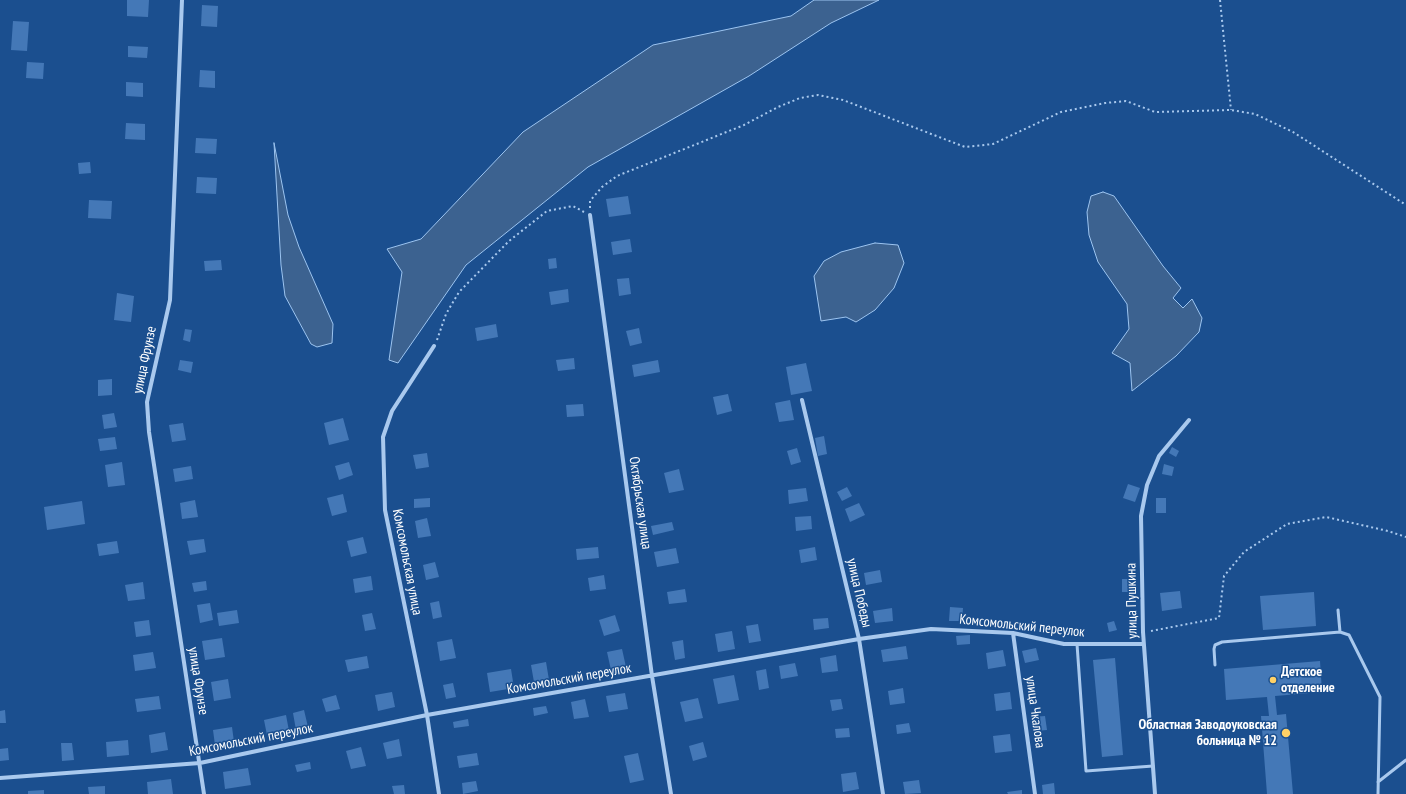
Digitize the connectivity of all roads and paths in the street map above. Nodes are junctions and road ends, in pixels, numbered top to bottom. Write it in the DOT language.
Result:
graph roads {
  1 [pos="182,0"];
  2 [pos="1220,0"];
  3 [pos="1231,110"];
  4 [pos="1406,205"];
  5 [pos="590,215"];
  6 [pos="434,346"];
  7 [pos="802,400"];
  8 [pos="1189,420"];
  9 [pos="1406,538"];
  10 [pos="1338,610"];
  11 [pos="1143,632"];
  12 [pos="1340,632"];
  13 [pos="1013,633"];
  14 [pos="859,639"];
  15 [pos="1077,644"];
  16 [pos="1143,644"];
  17 [pos="1215,666"];
  18 [pos="652,676"];
  19 [pos="427,715"];
  20 [pos="1406,760"];
  21 [pos="200,763"];
  22 [pos="1153,766"];
  23 [pos="0,778"];
  24 [pos="1378,782"];
  25 [pos="204,794"];
  26 [pos="438,794"];
  27 [pos="671,794"];
  28 [pos="883,794"];
  29 [pos="1035,794"];
  30 [pos="1156,794"];
  31 [pos="1378,794"];
  1 -- 21 [label="street, улица Фрунзе"];
  2 -- 3 [label="path"];
  3 -- 4 [label="path"];
  3 -- 5 [label="path"];
  5 -- 6 [label="path"];
  5 -- 18 [label="street, Октябрьская улица"];
  6 -- 19 [label="street, Комсомольская улица"];
  7 -- 14 [label="street, улица Победы"];
  8 -- 11 [label="street, улица Пушкина"];
  9 -- 11 [label="path"];
  10 -- 12 [label="lane"];
  11 -- 16 [label="street, улица Пушкина"];
  12 -- 17 [label="lane"];
  12 -- 24 [label="lane"];
  13 -- 14 [label="street, Комсомольский переулок"];
  13 -- 15 [label="street, Комсомольский переулок"];
  13 -- 29 [label="street, улица Чкалова"];
  14 -- 18 [label="street, Комсомольский переулок"];
  14 -- 28 [label="street, улица Победы"];
  15 -- 16 [label="street, Комсомольский переулок"];
  15 -- 22 [label="lane"];
  16 -- 22 [label="street, улица Пушкина"];
  18 -- 19 [label="street, Комсомольский переулок"];
  18 -- 27 [label="street, Октябрьская улица"];
  19 -- 21 [label="street, Комсомольский переулок"];
  19 -- 26 [label="street, Комсомольская улица"];
  20 -- 24 [label="lane"];
  21 -- 23 [label="street, Комсомольский переулок"];
  21 -- 25 [label="street, улица Фрунзе"];
  22 -- 30 [label="street, улица Пушкина"];
  24 -- 31 [label="lane"];
}
